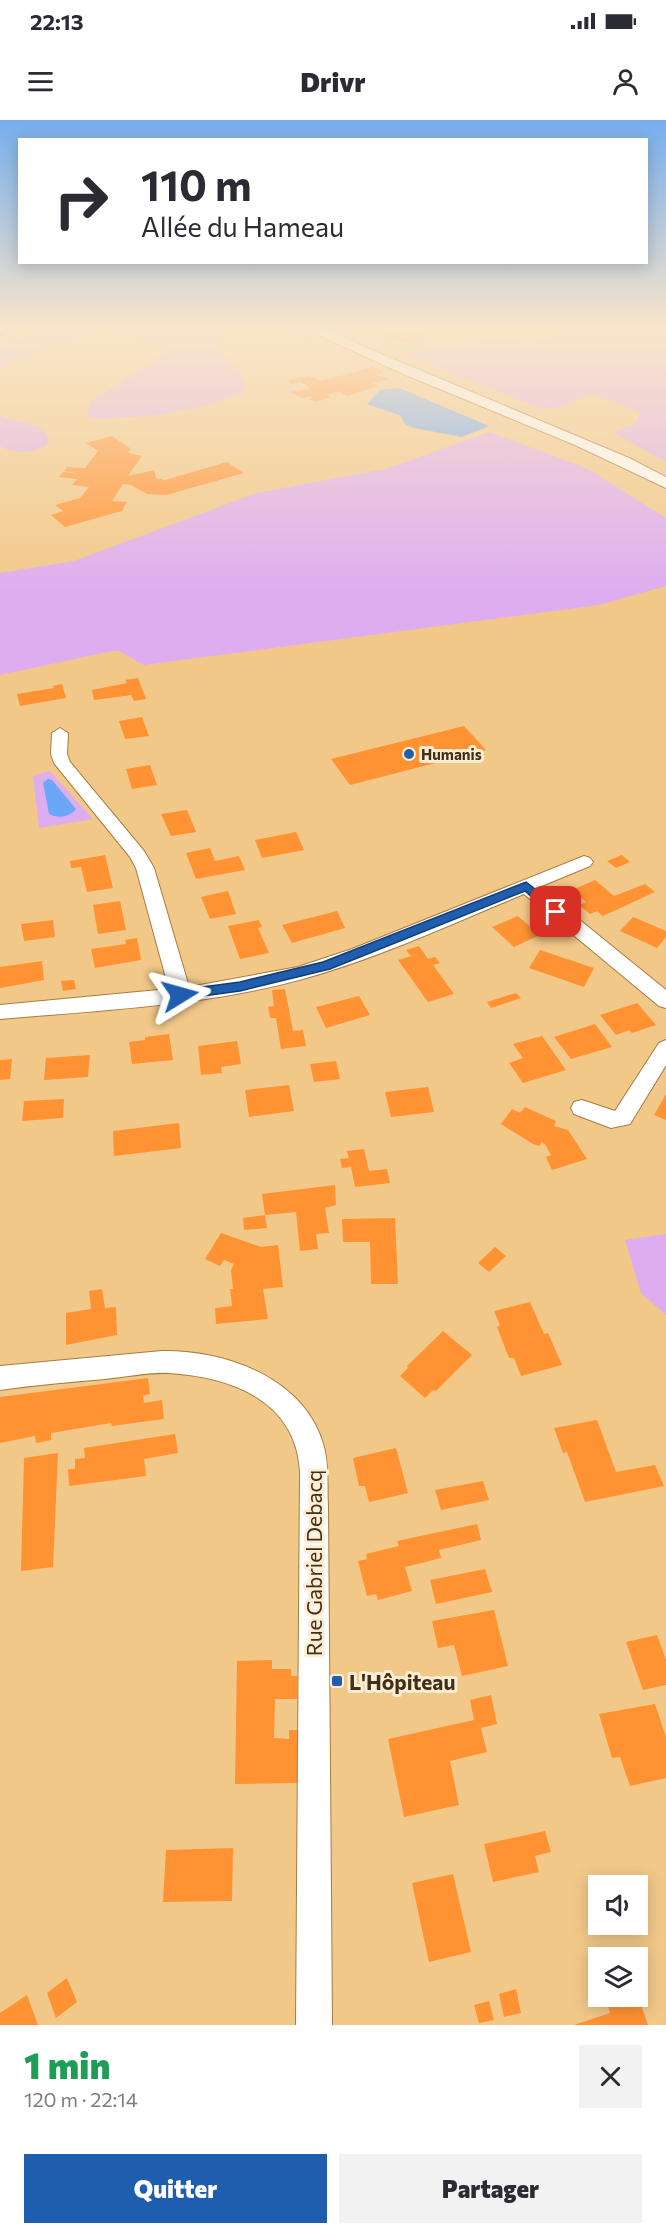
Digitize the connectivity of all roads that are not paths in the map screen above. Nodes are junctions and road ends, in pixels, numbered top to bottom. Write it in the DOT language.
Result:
graph roads {
  1 [pos="521,417"];
  2 [pos="666,483"];
  3 [pos="60,733"];
  4 [pos="584,862"];
  5 [pos="526,886"];
  6 [pos="180,995"];
  7 [pos="666,1002"];
  8 [pos="0,1012"];
  9 [pos="666,1048"];
  10 [pos="582,1108"];
  11 [pos="0,1377"];
  12 [pos="314,2025"];
  1 -- 2 [label="street"];
  3 -- 6 [label="street"];
  4 -- 5 [label="street"];
  5 -- 6 [label="street"];
  5 -- 7 [label="street"];
  6 -- 8 [label="street"];
  9 -- 10 [label="street"];
  11 -- 12 [label="street, Rue Gabriel Debacq"];
}
